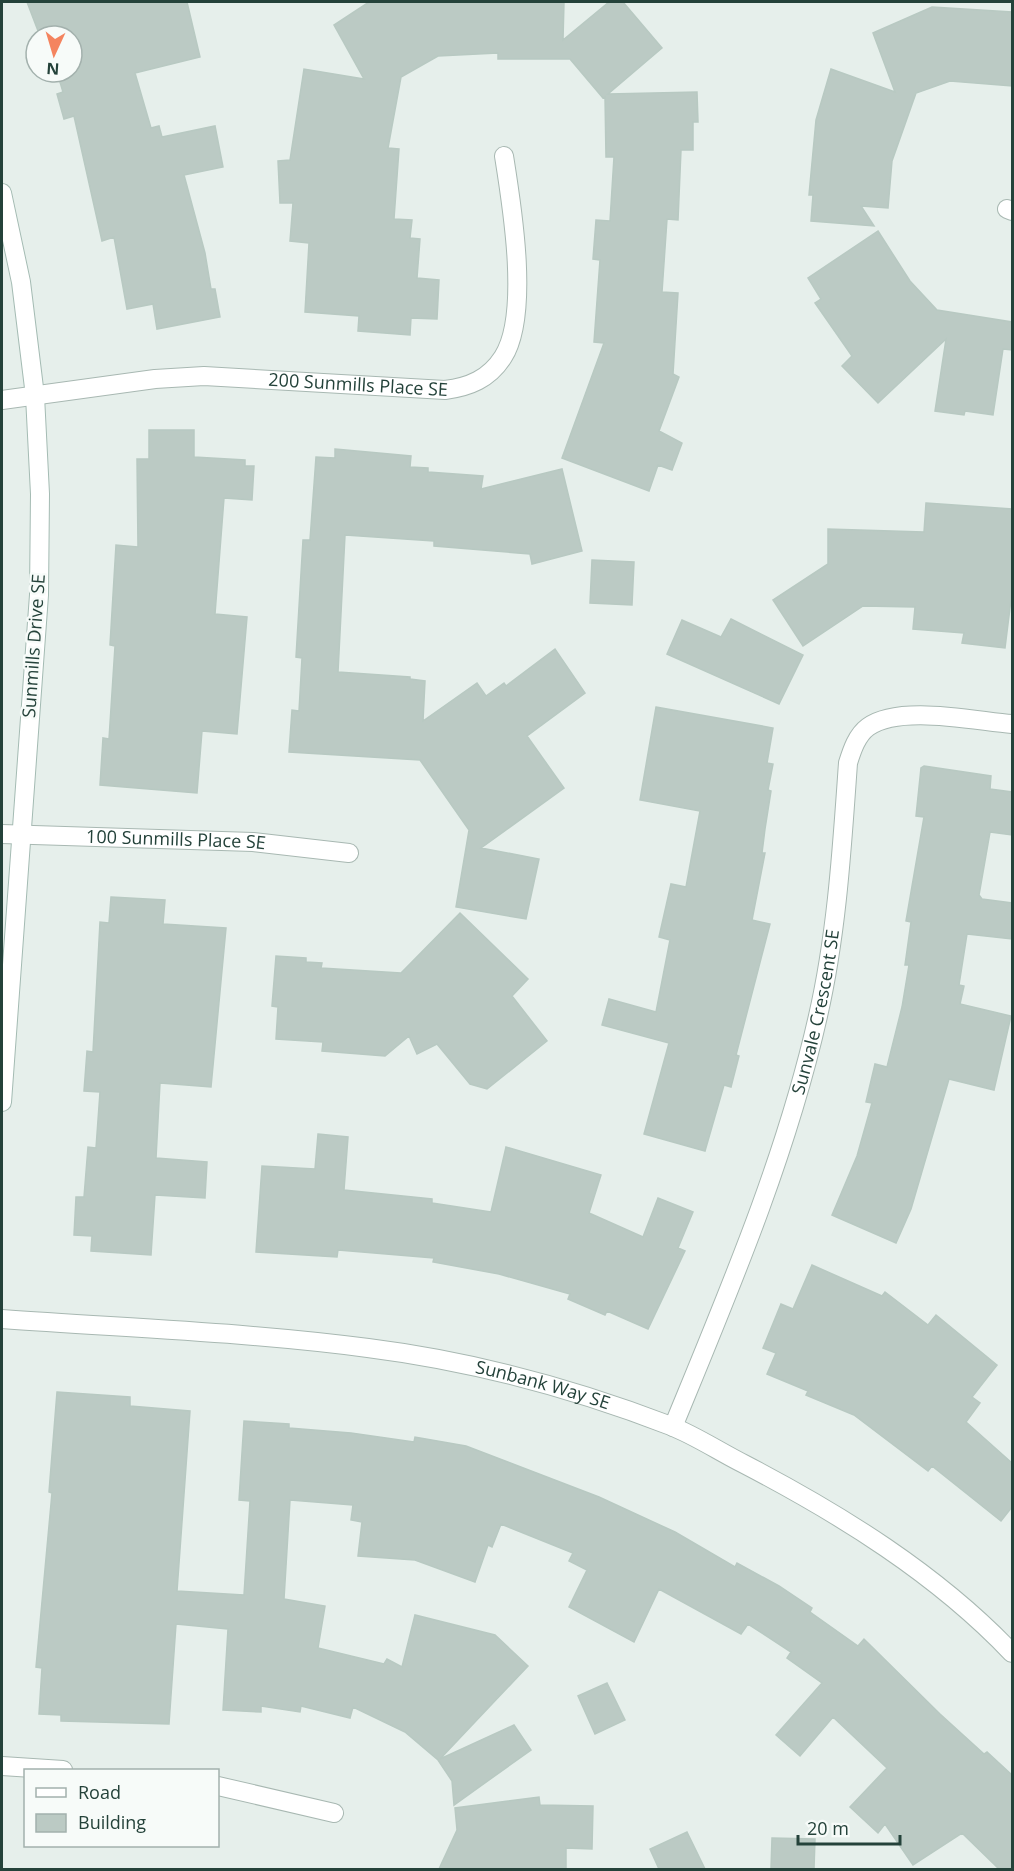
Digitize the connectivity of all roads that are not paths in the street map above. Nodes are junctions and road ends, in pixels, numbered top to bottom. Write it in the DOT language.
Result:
graph roads {
  1 [pos="504,156"];
  2 [pos="2,192"];
  3 [pos="36,396"];
  4 [pos="2,400"];
  5 [pos="1012,724"];
  6 [pos="2,834"];
  7 [pos="20,835"];
  8 [pos="349,853"];
  9 [pos="2,1102"];
  10 [pos="2,1319"];
  11 [pos="673,1427"];
  12 [pos="1012,1653"];
  13 [pos="2,1766"];
  14 [pos="48,1769"];
  15 [pos="219,1786"];
  16 [pos="334,1813"];
  1 -- 3 [label="street, 200 Sunmills Place SE"];
  2 -- 3 [label="street, Sunmills Drive SE"];
  3 -- 4 [label="street, 200 Sunmills Place SE"];
  3 -- 7 [label="street, Sunmills Drive SE"];
  5 -- 11 [label="street, Sunvale Crescent SE"];
  6 -- 7 [label="street, 100 Sunmills Place SE"];
  7 -- 8 [label="street, 100 Sunmills Place SE"];
  7 -- 9 [label="street, Sunmills Drive SE"];
  10 -- 11 [label="street, Sunbank Way SE"];
  11 -- 12 [label="street, Sunbank Way SE"];
  13 -- 14 [label="street"];
  15 -- 16 [label="street"];
}
